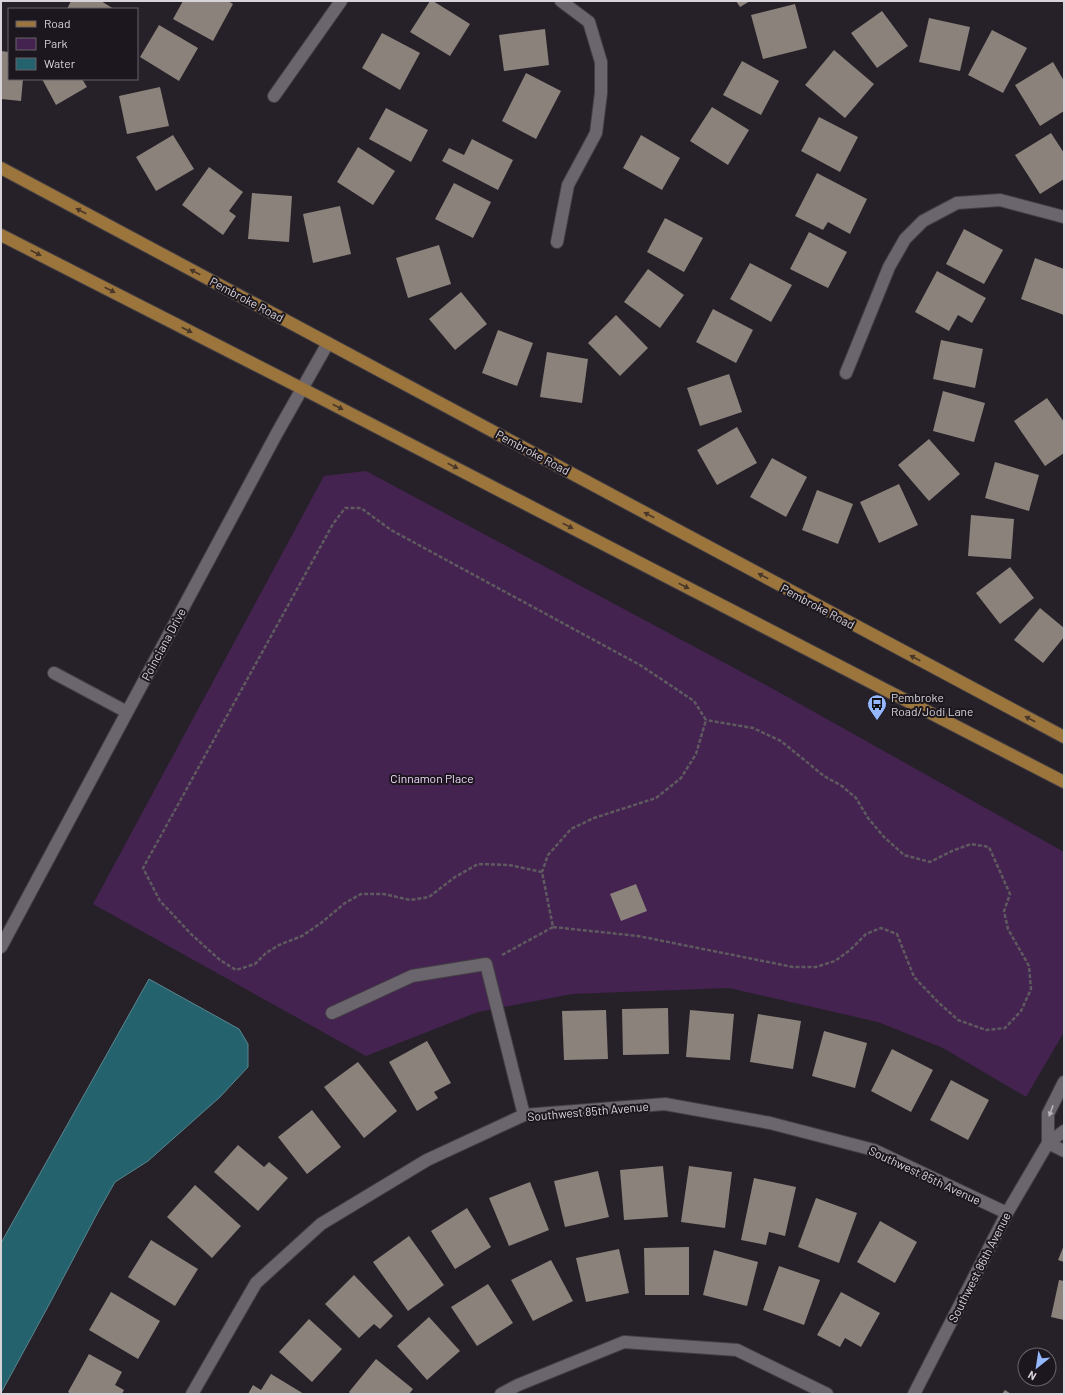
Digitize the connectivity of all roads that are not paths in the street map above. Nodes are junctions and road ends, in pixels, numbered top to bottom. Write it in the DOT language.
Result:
graph roads {
  1 [pos="342,1"];
  2 [pos="562,1"];
  3 [pos="274,96"];
  4 [pos="1,168"];
  5 [pos="1064,217"];
  6 [pos="1,235"];
  7 [pos="557,242"];
  8 [pos="328,343"];
  9 [pos="846,373"];
  10 [pos="303,389"];
  11 [pos="54,673"];
  12 [pos="127,712"];
  13 [pos="1064,737"];
  14 [pos="1064,782"];
  15 [pos="1,946"];
  16 [pos="332,1013"];
  17 [pos="1064,1082"];
  18 [pos="524,1115"];
  19 [pos="1064,1131"];
  20 [pos="1048,1142"];
  21 [pos="1064,1151"];
  22 [pos="1007,1213"];
  23 [pos="192,1394"];
  24 [pos="501,1394"];
  25 [pos="827,1394"];
  26 [pos="914,1394"];
  1 -- 3 [label="street"];
  2 -- 7 [label="street"];
  8 -- 4 [label="main road, Pembroke Road, one-way"];
  5 -- 9 [label="street"];
  6 -- 10 [label="main road, one-way"];
  8 -- 10 [label="street, Poinciana Drive"];
  13 -- 8 [label="main road, Pembroke Road, one-way"];
  10 -- 12 [label="street, Poinciana Drive"];
  10 -- 14 [label="main road, one-way"];
  11 -- 12 [label="street"];
  12 -- 15 [label="street, Poinciana Drive"];
  16 -- 18 [label="street"];
  17 -- 20 [label="street, one-way"];
  18 -- 22 [label="street, Southwest 85th Avenue"];
  18 -- 23 [label="street, Southwest 85th Avenue"];
  19 -- 20 [label="street, Southwest 86th Avenue"];
  20 -- 21 [label="street"];
  20 -- 22 [label="street, Southwest 86th Avenue"];
  22 -- 26 [label="street, Southwest 86th Avenue"];
  24 -- 25 [label="street"];
}
